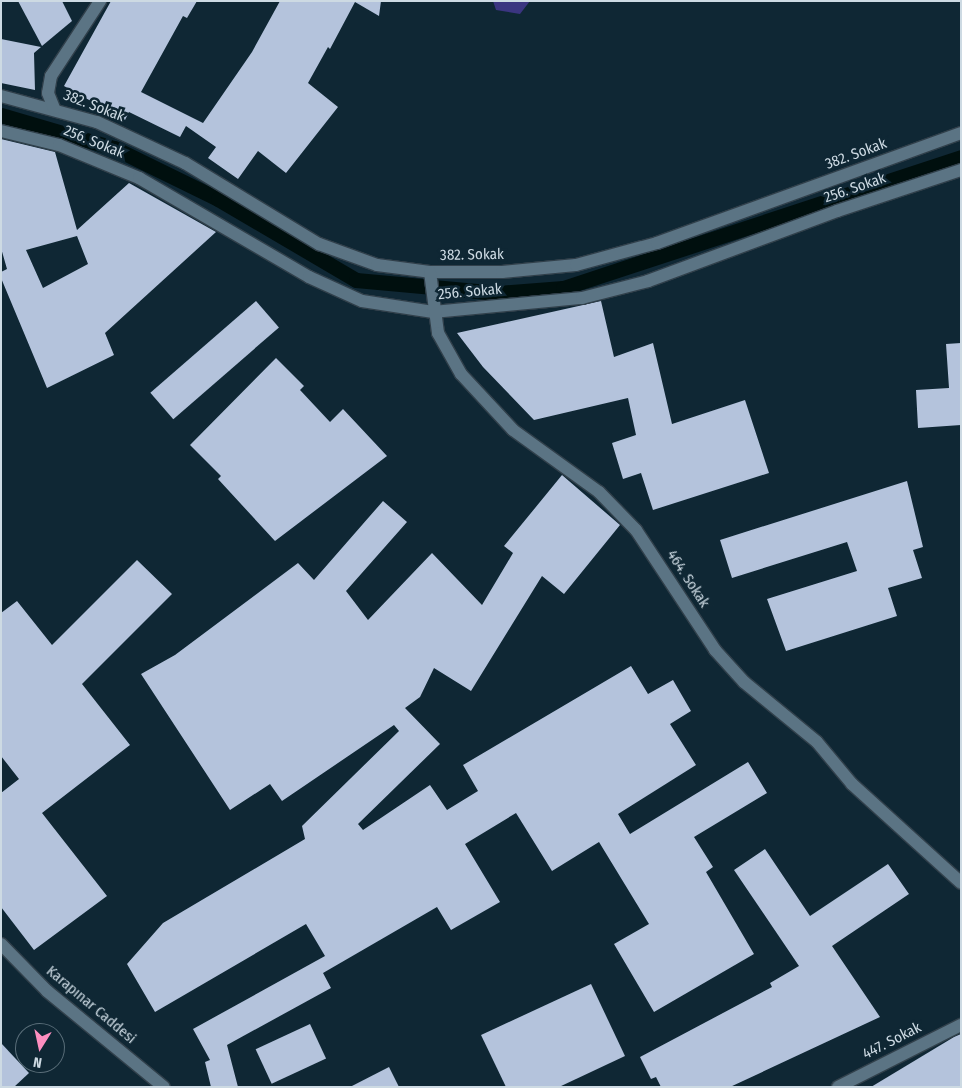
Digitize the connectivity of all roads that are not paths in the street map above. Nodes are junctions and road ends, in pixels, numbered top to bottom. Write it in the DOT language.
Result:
graph roads {
  1 [pos="100,1"];
  2 [pos="1,96"];
  3 [pos="54,108"];
  4 [pos="1,131"];
  5 [pos="961,133"];
  6 [pos="961,170"];
  7 [pos="430,273"];
  8 [pos="433,306"];
  9 [pos="961,883"];
  10 [pos="1,944"];
  11 [pos="961,1025"];
  12 [pos="164,1087"];
  13 [pos="838,1087"];
  1 -- 3 [label="street"];
  2 -- 3 [label="street, 382. Sokak"];
  3 -- 7 [label="street, 382. Sokak"];
  4 -- 8 [label="street, 256. Sokak"];
  5 -- 7 [label="street, 382. Sokak"];
  6 -- 8 [label="street, 256. Sokak"];
  7 -- 8 [label="street, 464. Sokak"];
  8 -- 9 [label="street, 464. Sokak"];
  10 -- 12 [label="street, Karapınar Caddesi"];
  11 -- 13 [label="street, 447. Sokak"];
}
